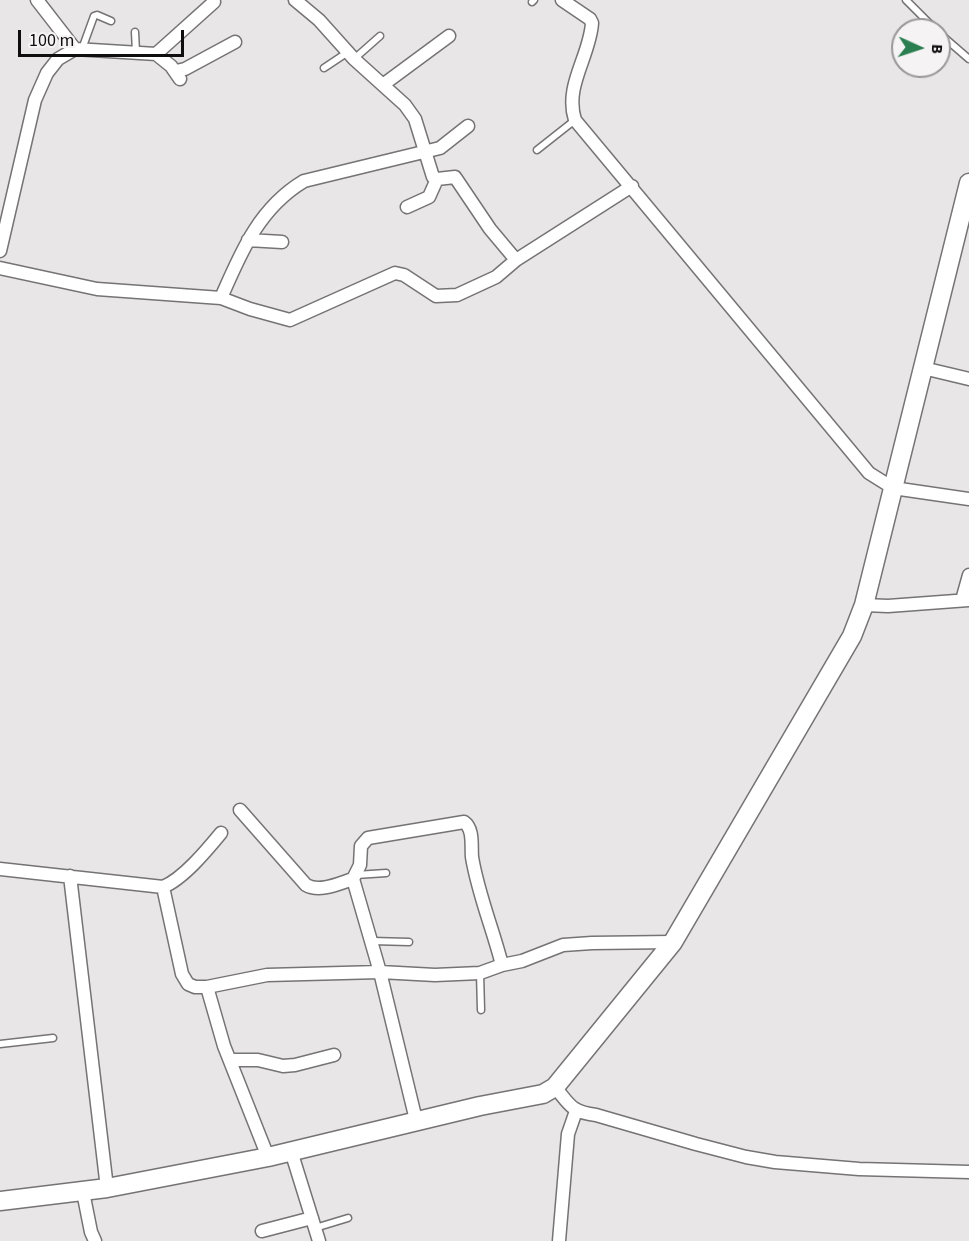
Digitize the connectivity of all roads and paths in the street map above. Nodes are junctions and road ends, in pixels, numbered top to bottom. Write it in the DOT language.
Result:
graph roads {
  1 [pos="37,0"];
  2 [pos="295,0"];
  3 [pos="562,0"];
  4 [pos="906,0"];
  5 [pos="214,2"];
  6 [pos="924,18"];
  7 [pos="111,21"];
  8 [pos="135,32"];
  9 [pos="380,36"];
  10 [pos="449,36"];
  11 [pos="236,42"];
  12 [pos="951,43"];
  13 [pos="79,49"];
  14 [pos="136,53"];
  15 [pos="156,54"];
  16 [pos="351,55"];
  17 [pos="969,59"];
  18 [pos="324,68"];
  19 [pos="384,84"];
  20 [pos="575,120"];
  21 [pos="468,126"];
  22 [pos="537,150"];
  23 [pos="425,152"];
  24 [pos="437,179"];
  25 [pos="969,183"];
  26 [pos="632,186"];
  27 [pos="407,207"];
  28 [pos="962,238"];
  29 [pos="248,240"];
  30 [pos="282,242"];
  31 [pos="0,251"];
  32 [pos="516,260"];
  33 [pos="0,268"];
  34 [pos="221,297"];
  35 [pos="923,368"];
  36 [pos="969,379"];
  37 [pos="893,488"];
  38 [pos="969,499"];
  39 [pos="969,575"];
  40 [pos="966,600"];
  41 [pos="864,604"];
  42 [pos="240,810"];
  43 [pos="221,833"];
  44 [pos="0,869"];
  45 [pos="386,873"];
  46 [pos="70,876"];
  47 [pos="354,877"];
  48 [pos="164,887"];
  49 [pos="371,941"];
  50 [pos="409,942"];
  51 [pos="673,942"];
  52 [pos="502,965"];
  53 [pos="380,972"];
  54 [pos="480,973"];
  55 [pos="207,987"];
  56 [pos="481,1010"];
  57 [pos="52,1038"];
  58 [pos="0,1044"];
  59 [pos="334,1055"];
  60 [pos="230,1060"];
  61 [pos="555,1087"];
  62 [pos="576,1111"];
  63 [pos="416,1120"];
  64 [pos="291,1151"];
  65 [pos="268,1156"];
  66 [pos="969,1172"];
  67 [pos="107,1188"];
  68 [pos="83,1192"];
  69 [pos="0,1202"];
  70 [pos="348,1218"];
  71 [pos="314,1223"];
  72 [pos="262,1231"];
  73 [pos="95,1241"];
  74 [pos="319,1241"];
  75 [pos="559,1241"];
  1 -- 13 [label="street"];
  2 -- 16 [label="street"];
  3 -- 20 [label="street"];
  4 -- 6 [label="lane"];
  5 -- 15 [label="street"];
  7 -- 13 [label="lane"];
  8 -- 14 [label="lane"];
  9 -- 16 [label="lane"];
  10 -- 19 [label="street"];
  11 -- 15 [label="street"];
  12 -- 17 [label="lane"];
  13 -- 14 [label="street"];
  13 -- 31 [label="street"];
  14 -- 15 [label="street"];
  16 -- 18 [label="lane"];
  16 -- 19 [label="street"];
  19 -- 23 [label="street"];
  20 -- 22 [label="lane"];
  20 -- 26 [label="street"];
  21 -- 23 [label="street"];
  23 -- 24 [label="street"];
  23 -- 29 [label="street"];
  24 -- 27 [label="street"];
  24 -- 32 [label="street"];
  25 -- 28 [label="street"];
  26 -- 32 [label="street"];
  26 -- 37 [label="street"];
  28 -- 35 [label="street"];
  29 -- 30 [label="street"];
  29 -- 34 [label="street"];
  32 -- 34 [label="street"];
  33 -- 34 [label="street"];
  35 -- 36 [label="street"];
  35 -- 37 [label="street"];
  37 -- 38 [label="street"];
  37 -- 41 [label="street"];
  39 -- 40 [label="street"];
  40 -- 41 [label="street"];
  41 -- 51 [label="street"];
  42 -- 47 [label="street"];
  43 -- 48 [label="street"];
  44 -- 46 [label="street"];
  45 -- 47 [label="lane"];
  46 -- 48 [label="street"];
  46 -- 67 [label="street"];
  47 -- 49 [label="street"];
  47 -- 52 [label="street"];
  48 -- 55 [label="street"];
  49 -- 50 [label="lane"];
  49 -- 53 [label="street"];
  51 -- 52 [label="street"];
  51 -- 61 [label="street"];
  52 -- 54 [label="street"];
  53 -- 54 [label="street"];
  53 -- 55 [label="street"];
  53 -- 63 [label="street"];
  54 -- 56 [label="lane"];
  55 -- 60 [label="street"];
  57 -- 58 [label="lane"];
  59 -- 60 [label="street"];
  60 -- 65 [label="street"];
  61 -- 62 [label="street"];
  61 -- 63 [label="street"];
  62 -- 66 [label="street"];
  62 -- 75 [label="street"];
  63 -- 64 [label="street"];
  64 -- 65 [label="street"];
  64 -- 71 [label="street"];
  65 -- 67 [label="street"];
  67 -- 68 [label="street"];
  68 -- 69 [label="street"];
  68 -- 73 [label="street"];
  70 -- 71 [label="lane"];
  71 -- 72 [label="street"];
  71 -- 74 [label="street"];
}
